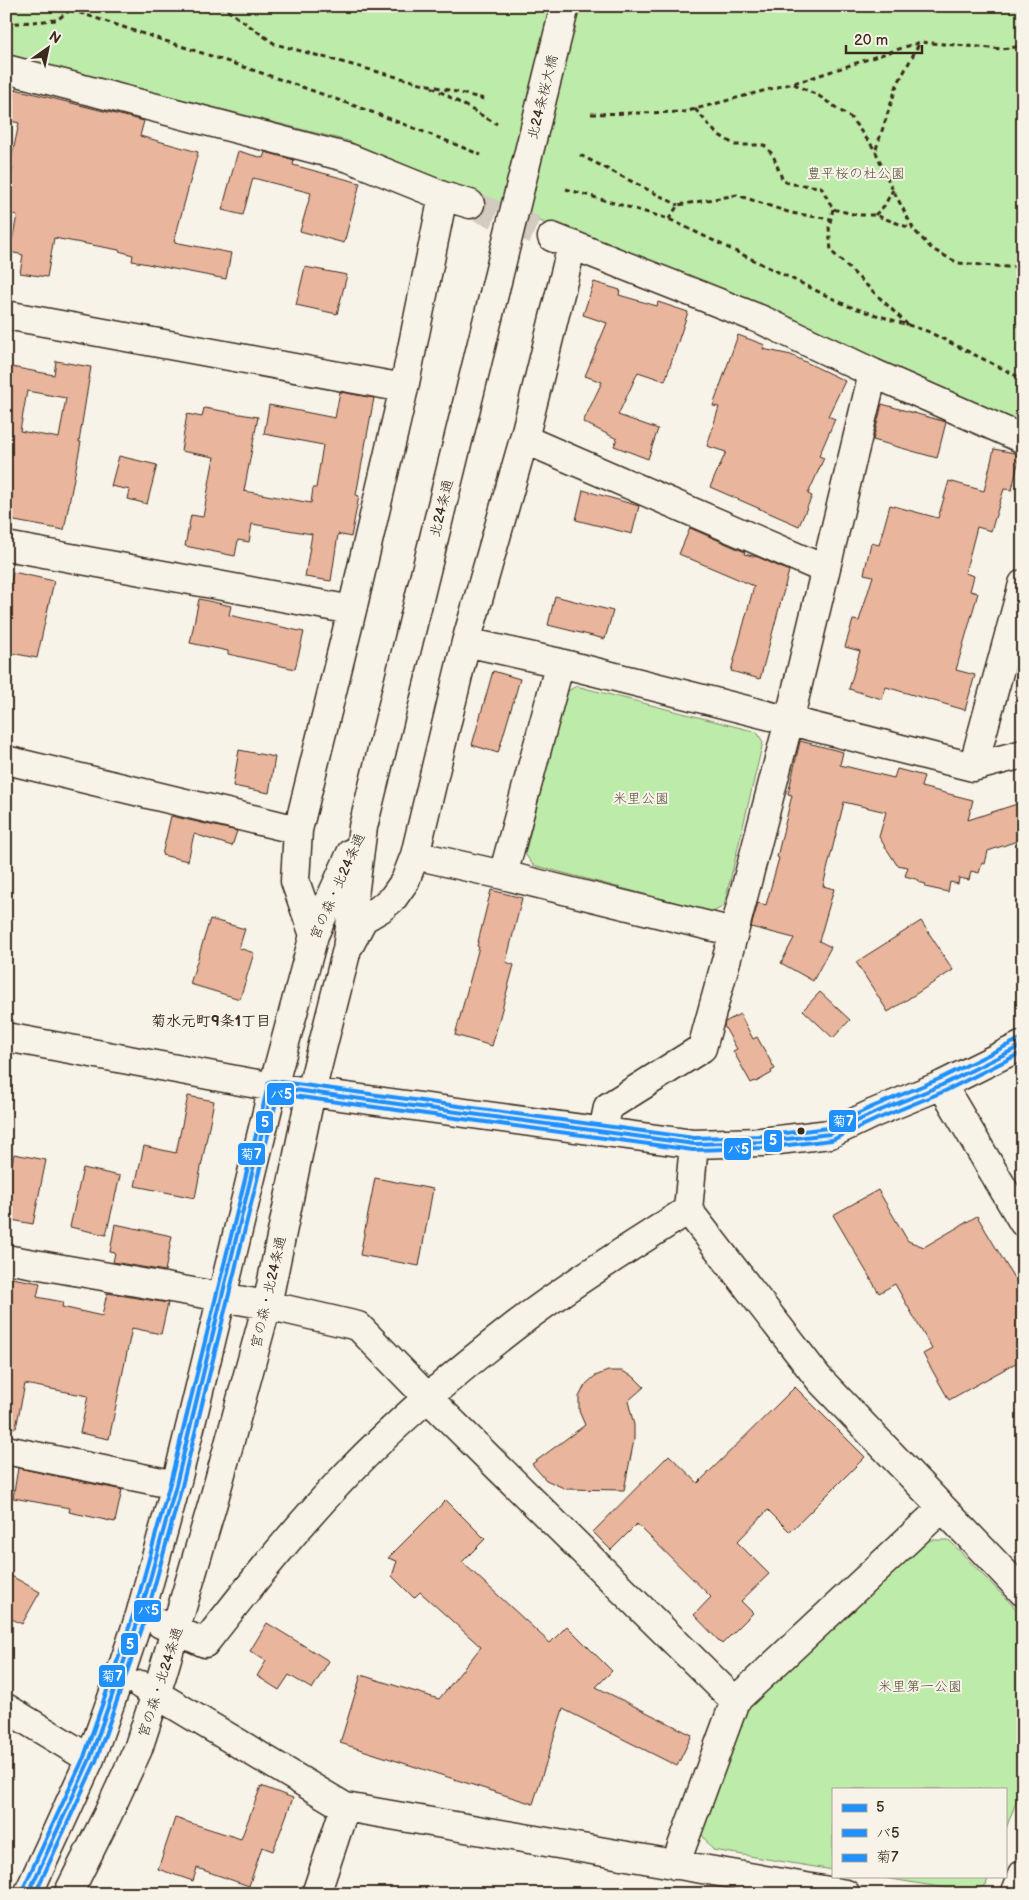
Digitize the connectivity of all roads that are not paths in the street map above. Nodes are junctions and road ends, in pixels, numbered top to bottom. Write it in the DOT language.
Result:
graph roads {
  1 [pos="565,6"];
  2 [pos="6,70"];
  3 [pos="520,188"];
  4 [pos="444,196"];
  5 [pos="470,204"];
  6 [pos="6,315"];
  7 [pos="873,373"];
  8 [pos="404,388"];
  9 [pos="524,438"];
  10 [pos="1023,439"];
  11 [pos="6,546"];
  12 [pos="824,569"];
  13 [pos="1023,584"];
  14 [pos="352,610"];
  15 [pos="466,642"];
  16 [pos="560,663"];
  17 [pos="789,721"];
  18 [pos="1023,754"];
  19 [pos="6,760"];
  20 [pos="973,767"];
  21 [pos="362,827"];
  22 [pos="298,830"];
  23 [pos="415,855"];
  24 [pos="503,875"];
  25 [pos="734,932"];
  26 [pos="314,935"];
  27 [pos="347,949"];
  28 [pos="6,1037"];
  29 [pos="1023,1045"];
  30 [pos="942,1085"];
  31 [pos="273,1087"];
  32 [pos="311,1092"];
  33 [pos="603,1132"];
  34 [pos="694,1144"];
  35 [pos="688,1210"];
  36 [pos="1023,1222"];
  37 [pos="6,1259"];
  38 [pos="222,1298"];
  39 [pos="267,1305"];
  40 [pos="428,1398"];
  41 [pos="6,1450"];
  42 [pos="176,1485"];
  43 [pos="942,1508"];
  44 [pos="1023,1592"];
  45 [pos="140,1615"];
  46 [pos="177,1631"];
  47 [pos="121,1673"];
  48 [pos="156,1694"];
  49 [pos="735,1700"];
  50 [pos="6,1708"];
  51 [pos="90,1758"];
  52 [pos="345,1807"];
  53 [pos="675,1865"];
  54 [pos="1023,1874"];
  55 [pos="28,1894"];
  56 [pos="68,1894"];
  57 [pos="316,1894"];
  58 [pos="846,1894"];
  59 [pos="1015,1894"];
  1 -- 3 [label="street, 北24条桜大橋, bridge"];
  2 -- 4 [label="street"];
  3 -- 21 [label="street, 北24条通"];
  4 -- 5 [label="street"];
  4 -- 8 [label="street"];
  6 -- 8 [label="street"];
  7 -- 9 [label="street"];
  7 -- 10 [label="street"];
  7 -- 12 [label="street"];
  8 -- 14 [label="street"];
  9 -- 12 [label="street"];
  9 -- 15 [label="street"];
  11 -- 14 [label="street"];
  12 -- 17 [label="street"];
  13 -- 20 [label="street"];
  14 -- 22 [label="street"];
  15 -- 16 [label="street"];
  15 -- 23 [label="street"];
  16 -- 17 [label="street"];
  16 -- 24 [label="street"];
  17 -- 20 [label="street"];
  17 -- 25 [label="street"];
  18 -- 20 [label="street"];
  19 -- 22 [label="street"];
  21 -- 26 [label="street, 宮の森・北24条通"];
  21 -- 27 [label="street, 宮の森・北24条通"];
  22 -- 26 [label="street"];
  23 -- 24 [label="street"];
  23 -- 27 [label="street"];
  24 -- 25 [label="street"];
  25 -- 33 [label="street"];
  26 -- 31 [label="street, 宮の森・北24条通"];
  27 -- 32 [label="street, 宮の森・北24条通"];
  28 -- 31 [label="street"];
  29 -- 30 [label="street"];
  30 -- 34 [label="street"];
  30 -- 36 [label="street"];
  31 -- 32 [label="street"];
  31 -- 38 [label="street, 宮の森・北24条通"];
  32 -- 33 [label="street"];
  32 -- 39 [label="street, 宮の森・北24条通"];
  33 -- 34 [label="street"];
  34 -- 35 [label="street"];
  35 -- 40 [label="street"];
  35 -- 43 [label="street"];
  37 -- 38 [label="street"];
  38 -- 39 [label="street"];
  38 -- 42 [label="street, 宮の森・北24条通"];
  39 -- 40 [label="street"];
  39 -- 46 [label="street, 宮の森・北24条通"];
  40 -- 46 [label="street"];
  40 -- 49 [label="street"];
  41 -- 42 [label="street"];
  42 -- 45 [label="street, 宮の森・北24条通"];
  43 -- 44 [label="street"];
  43 -- 49 [label="street"];
  45 -- 46 [label="street"];
  45 -- 47 [label="street, 宮の森・北24条通"];
  46 -- 48 [label="street, 宮の森・北24条通"];
  47 -- 48 [label="street"];
  47 -- 51 [label="street, 宮の森・北24条通"];
  48 -- 52 [label="street"];
  48 -- 56 [label="street, 宮の森・北24条通"];
  49 -- 53 [label="street"];
  50 -- 51 [label="street"];
  51 -- 55 [label="street, 宮の森・北24条通"];
  52 -- 53 [label="street"];
  52 -- 57 [label="street"];
  53 -- 58 [label="street"];
  54 -- 59 [label="street"];
}
